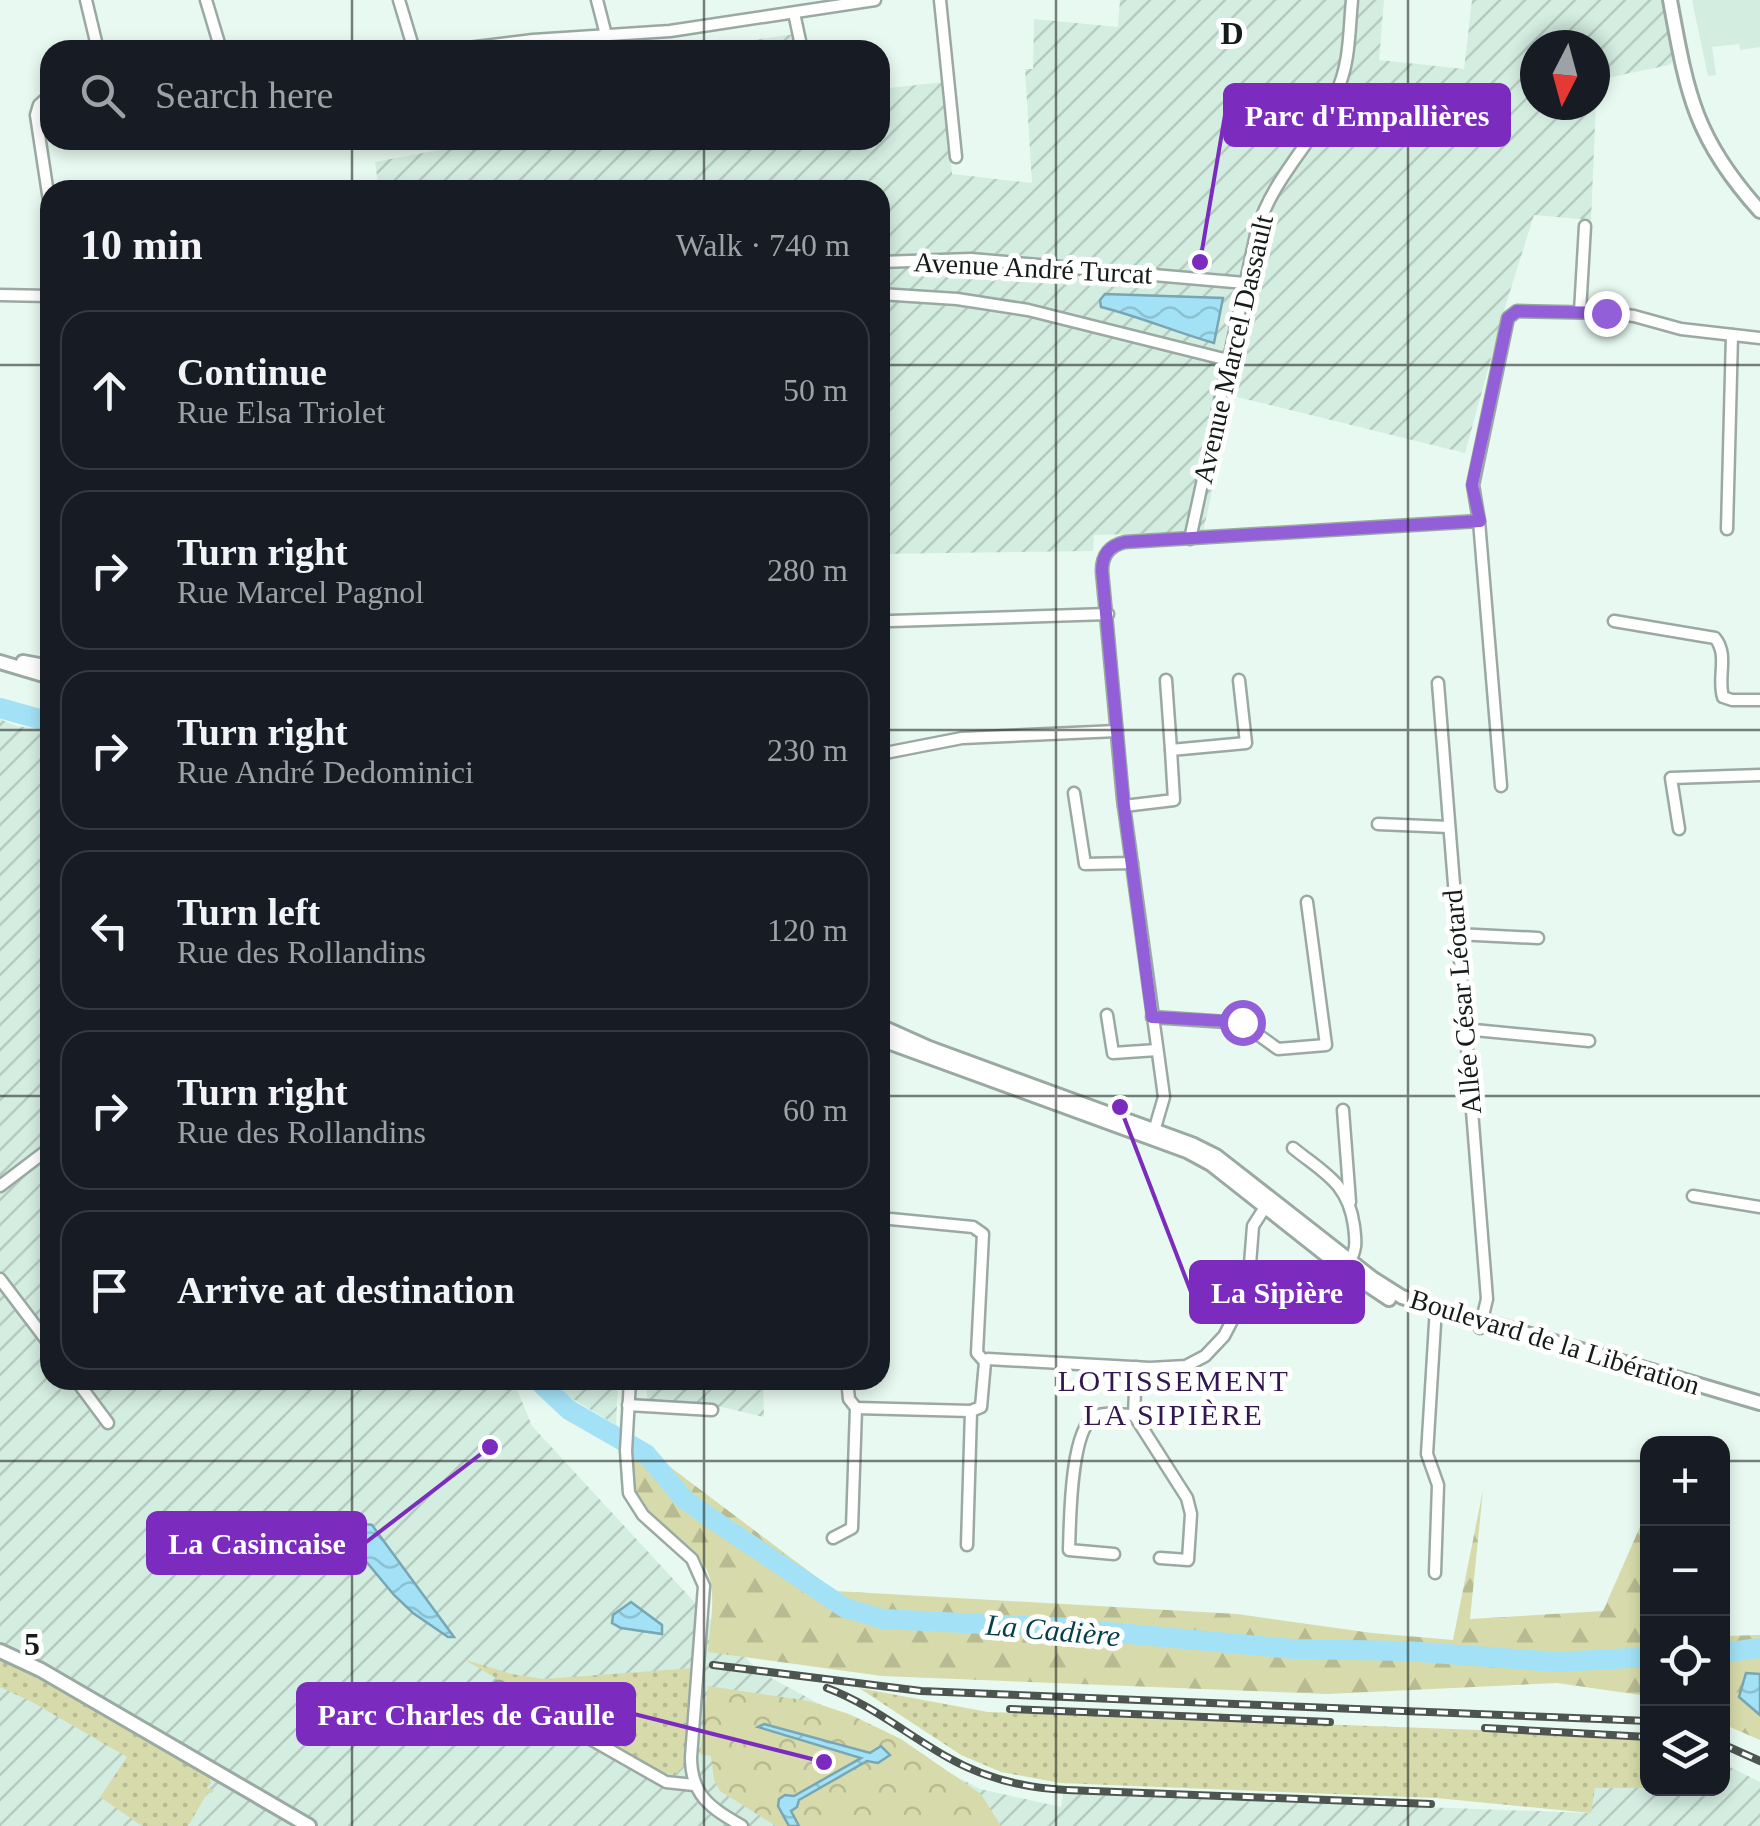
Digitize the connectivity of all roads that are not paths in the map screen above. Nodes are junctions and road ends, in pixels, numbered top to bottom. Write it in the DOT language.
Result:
graph roads {
  1 [pos="86,0"];
  2 [pos="206,0"];
  3 [pos="399,0"];
  4 [pos="596,0"];
  5 [pos="875,0"];
  6 [pos="940,0"];
  7 [pos="1352,0"];
  8 [pos="1670,0"];
  9 [pos="791,8"];
  10 [pos="606,35"];
  11 [pos="96,40"];
  12 [pos="218,40"];
  13 [pos="411,40"];
  14 [pos="555,40"];
  15 [pos="799,40"];
  16 [pos="40,104"];
  17 [pos="40,141"];
  18 [pos="41,150"];
  19 [pos="956,157"];
  20 [pos="46,180"];
  21 [pos="1760,210"];
  22 [pos="1584,226"];
  23 [pos="890,262"];
  24 [pos="1245,282"];
  25 [pos="0,295"];
  26 [pos="890,295"];
  27 [pos="40,296"];
  28 [pos="1580,312"];
  29 [pos="1732,336"];
  30 [pos="1760,338"];
  31 [pos="1228,360"];
  32 [pos="1480,521"];
  33 [pos="1727,529"];
  34 [pos="1190,539"];
  35 [pos="1108,614"];
  36 [pos="891,621"];
  37 [pos="1614,622"];
  38 [pos="0,659"];
  39 [pos="40,665"];
  40 [pos="40,673"];
  41 [pos="1166,680"];
  42 [pos="1240,680"];
  43 [pos="1438,683"];
  44 [pos="1760,700"];
  45 [pos="1117,731"];
  46 [pos="1172,750"];
  47 [pos="890,752"];
  48 [pos="1760,775"];
  49 [pos="1501,786"];
  50 [pos="1074,792"];
  51 [pos="1124,806"];
  52 [pos="1378,824"];
  53 [pos="1449,827"];
  54 [pos="1678,829"];
  55 [pos="1132,863"];
  56 [pos="1307,902"];
  57 [pos="1456,934"];
  58 [pos="1538,938"];
  59 [pos="1107,1015"];
  60 [pos="1152,1017"];
  61 [pos="1464,1029"];
  62 [pos="890,1030"];
  63 [pos="1588,1041"];
  64 [pos="890,1043"];
  65 [pos="1156,1050"];
  66 [pos="1343,1110"];
  67 [pos="1153,1134"];
  68 [pos="1293,1148"];
  69 [pos="40,1156"];
  70 [pos="0,1186"];
  71 [pos="1694,1196"];
  72 [pos="1268,1203"];
  73 [pos="1350,1203"];
  74 [pos="1760,1207"];
  75 [pos="890,1219"];
  76 [pos="1347,1265"];
  77 [pos="0,1279"];
  78 [pos="1436,1311"];
  79 [pos="1481,1324"];
  80 [pos="40,1332"];
  81 [pos="985,1362"];
  82 [pos="1136,1367"];
  83 [pos="84,1390"];
  84 [pos="629,1390"];
  85 [pos="849,1390"];
  86 [pos="1760,1403"];
  87 [pos="628,1406"];
  88 [pos="856,1408"];
  89 [pos="712,1410"];
  90 [pos="971,1411"];
  91 [pos="1760,1412"];
  92 [pos="1134,1415"];
  93 [pos="108,1422"];
  94 [pos="833,1538"];
  95 [pos="967,1545"];
  96 [pos="1114,1554"];
  97 [pos="1160,1558"];
  98 [pos="1435,1573"];
  99 [pos="0,1651"];
  100 [pos="499,1687"];
  101 [pos="694,1785"];
  102 [pos="308,1826"];
  103 [pos="742,1826"];
  1 -- 11 [label="street"];
  2 -- 12 [label="street"];
  3 -- 13 [label="street"];
  4 -- 10 [label="street"];
  5 -- 9 [label="street"];
  6 -- 19 [label="street"];
  7 -- 24 [label="street, Avenue Marcel Dassault"];
  8 -- 21 [label="street"];
  9 -- 10 [label="street"];
  9 -- 15 [label="street"];
  10 -- 14 [label="street"];
  16 -- 17 [label="street"];
  18 -- 20 [label="street"];
  22 -- 28 [label="street"];
  23 -- 24 [label="street, Avenue André Turcat"];
  24 -- 31 [label="street, Avenue Marcel Dassault"];
  25 -- 27 [label="street"];
  26 -- 31 [label="street, Avenue André Turcat"];
  28 -- 29 [label="street"];
  28 -- 32 [label="street"];
  29 -- 30 [label="street"];
  29 -- 33 [label="street"];
  31 -- 34 [label="street, Avenue Marcel Dassault"];
  32 -- 34 [label="street"];
  32 -- 49 [label="street"];
  34 -- 35 [label="street"];
  35 -- 36 [label="street"];
  35 -- 45 [label="street"];
  37 -- 44 [label="street"];
  38 -- 39 [label="street"];
  38 -- 40 [label="street"];
  41 -- 46 [label="street"];
  42 -- 46 [label="street"];
  43 -- 53 [label="street, Allée César Léotard"];
  45 -- 47 [label="street"];
  45 -- 51 [label="street"];
  46 -- 51 [label="street"];
  48 -- 54 [label="street"];
  50 -- 55 [label="street"];
  51 -- 55 [label="street"];
  52 -- 53 [label="street"];
  53 -- 57 [label="street, Allée César Léotard"];
  55 -- 60 [label="street"];
  56 -- 60 [label="street"];
  57 -- 58 [label="street"];
  57 -- 61 [label="street, Allée César Léotard"];
  59 -- 65 [label="street"];
  60 -- 65 [label="street"];
  61 -- 63 [label="street"];
  61 -- 79 [label="street, Allée César Léotard"];
  62 -- 67 [label="street, Boulevard de la Libération"];
  64 -- 67 [label="street, Boulevard de la Libération"];
  65 -- 67 [label="street"];
  66 -- 73 [label="street"];
  67 -- 72 [label="street, Boulevard de la Libération"];
  68 -- 73 [label="street"];
  69 -- 70 [label="street"];
  71 -- 74 [label="street"];
  72 -- 76 [label="street, Boulevard de la Libération"];
  72 -- 82 [label="street"];
  73 -- 76 [label="street"];
  75 -- 81 [label="street"];
  76 -- 78 [label="street, Boulevard de la Libération"];
  77 -- 80 [label="street"];
  78 -- 79 [label="street, Boulevard de la Libération"];
  78 -- 98 [label="street"];
  79 -- 86 [label="street, Boulevard de la Libération"];
  79 -- 91 [label="street, Boulevard de la Libération"];
  81 -- 82 [label="street"];
  81 -- 90 [label="street"];
  82 -- 92 [label="street"];
  83 -- 93 [label="street"];
  84 -- 87 [label="street"];
  85 -- 88 [label="street"];
  87 -- 89 [label="street"];
  87 -- 101 [label="street"];
  88 -- 90 [label="street"];
  88 -- 94 [label="street"];
  90 -- 95 [label="street"];
  92 -- 96 [label="street"];
  92 -- 97 [label="street"];
  99 -- 102 [label="street"];
  100 -- 101 [label="street"];
  101 -- 103 [label="street"];
}
